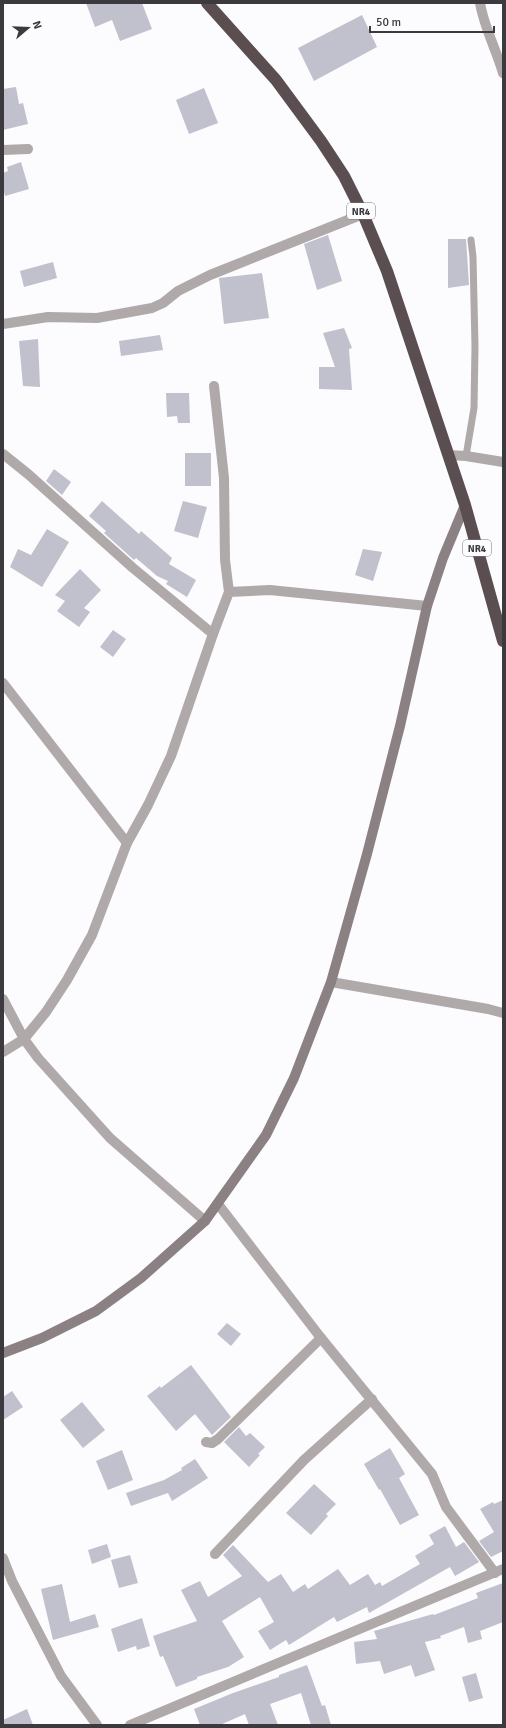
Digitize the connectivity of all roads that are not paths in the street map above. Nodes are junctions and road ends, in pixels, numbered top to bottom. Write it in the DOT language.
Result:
graph roads {
  1 [pos="207,3"];
  2 [pos="480,3"];
  3 [pos="503,73"];
  4 [pos="28,149"];
  5 [pos="3,150"];
  6 [pos="363,214"];
  7 [pos="471,240"];
  8 [pos="3,324"];
  9 [pos="214,386"];
  10 [pos="3,454"];
  11 [pos="448,455"];
  12 [pos="466,456"];
  13 [pos="503,462"];
  14 [pos="465,505"];
  15 [pos="229,592"];
  16 [pos="427,606"];
  17 [pos="213,634"];
  18 [pos="503,641"];
  19 [pos="3,683"];
  20 [pos="127,842"];
  21 [pos="331,982"];
  22 [pos="3,999"];
  23 [pos="503,1013"];
  24 [pos="24,1039"];
  25 [pos="3,1052"];
  26 [pos="218,1204"];
  27 [pos="206,1221"];
  28 [pos="321,1338"];
  29 [pos="3,1353"];
  30 [pos="372,1399"];
  31 [pos="206,1442"];
  32 [pos="215,1554"];
  33 [pos="3,1558"];
  34 [pos="499,1571"];
  35 [pos="97,1725"];
  36 [pos="130,1725"];
  1 -- 6 [label="highway, NR4"];
  2 -- 3 [label="street"];
  4 -- 5 [label="street"];
  6 -- 8 [label="street"];
  6 -- 11 [label="highway, NR4"];
  7 -- 12 [label="lane"];
  9 -- 15 [label="street"];
  10 -- 17 [label="street"];
  11 -- 12 [label="street"];
  11 -- 14 [label="highway, NR4"];
  12 -- 13 [label="street"];
  14 -- 16 [label="street"];
  14 -- 18 [label="highway, NR4"];
  15 -- 16 [label="street"];
  15 -- 17 [label="street"];
  16 -- 21 [label="street"];
  17 -- 20 [label="street"];
  19 -- 20 [label="street"];
  20 -- 24 [label="street"];
  21 -- 23 [label="street"];
  21 -- 26 [label="street"];
  22 -- 24 [label="street"];
  24 -- 25 [label="street"];
  24 -- 27 [label="street"];
  26 -- 27 [label="street"];
  26 -- 28 [label="street"];
  27 -- 29 [label="street"];
  28 -- 30 [label="street"];
  28 -- 31 [label="street"];
  30 -- 32 [label="street"];
  30 -- 34 [label="street"];
  33 -- 35 [label="street"];
  34 -- 36 [label="street"];
}
